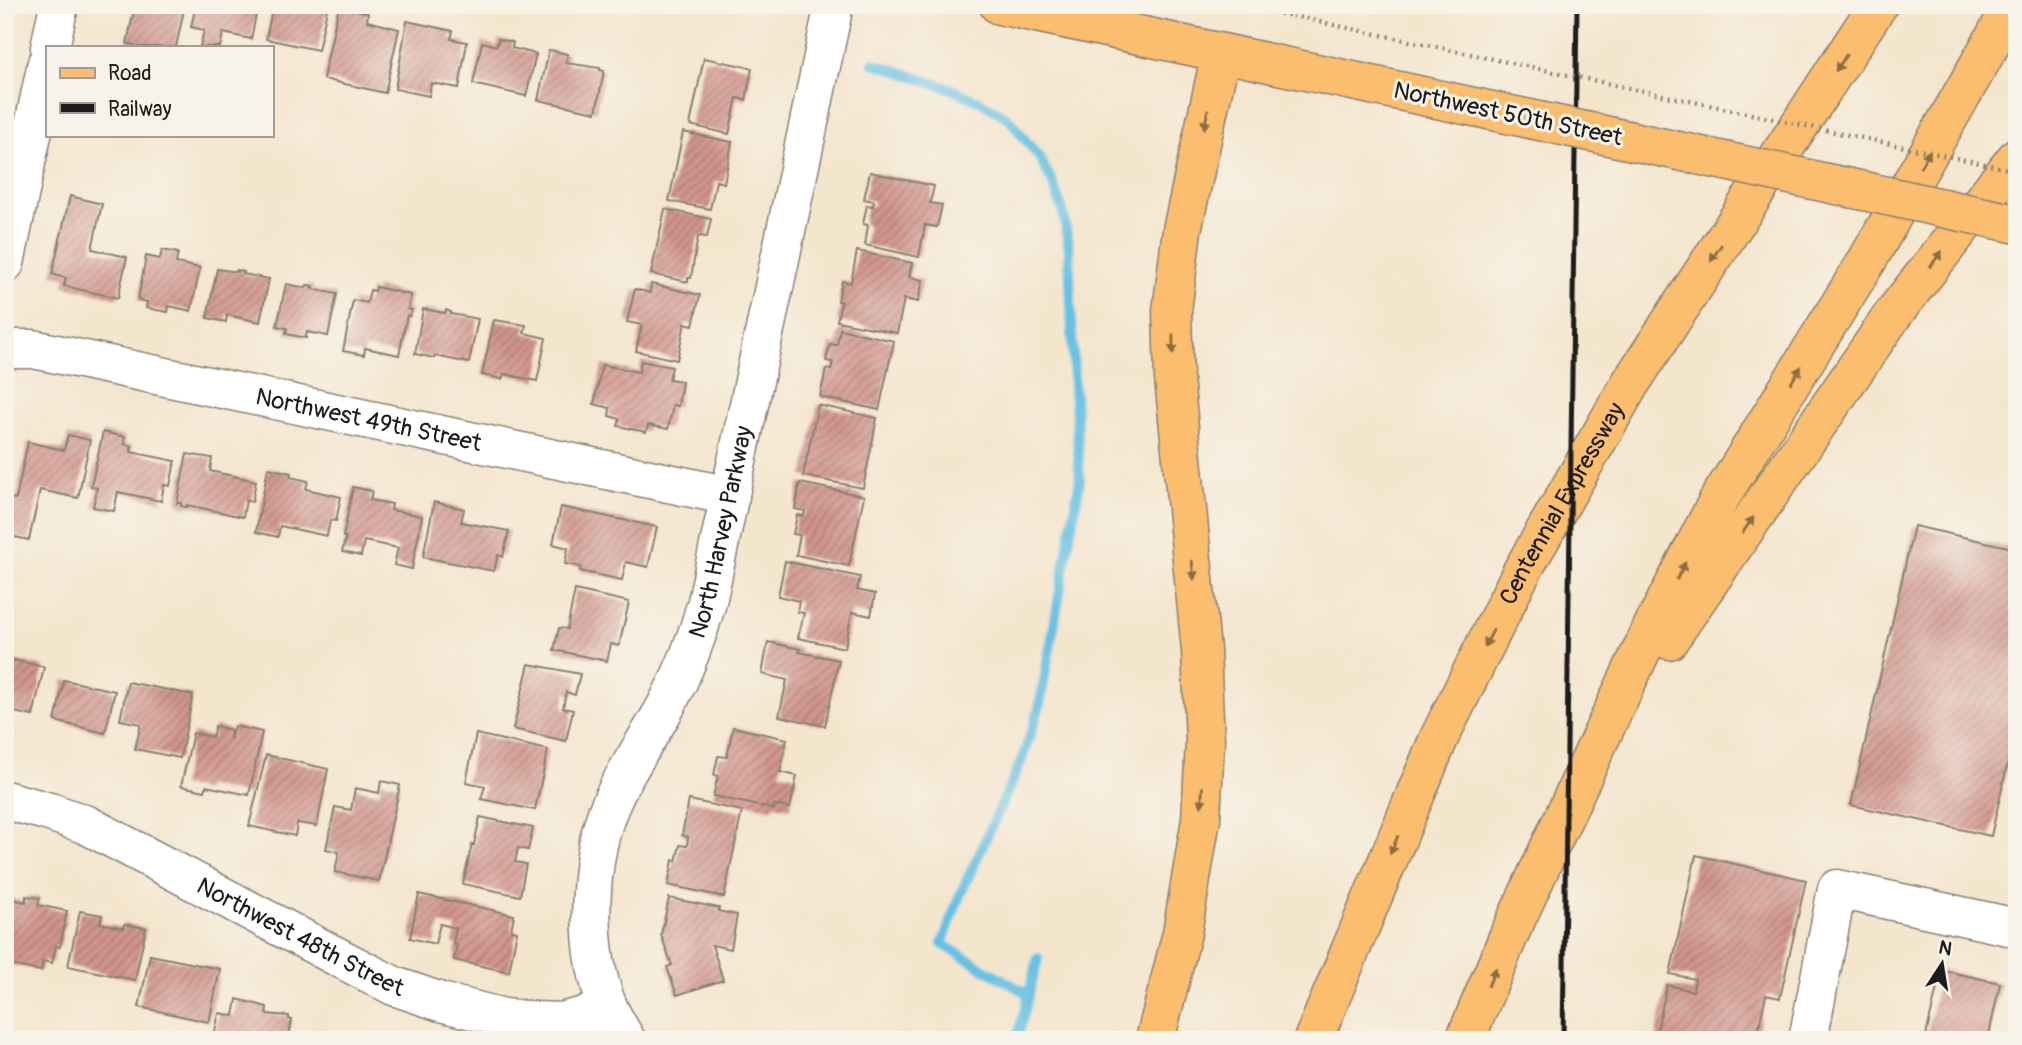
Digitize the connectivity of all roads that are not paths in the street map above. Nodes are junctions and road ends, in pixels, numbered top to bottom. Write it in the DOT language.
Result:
graph roads {
  1 [pos="59,5"];
  2 [pos="835,5"];
  3 [pos="999,5"];
  4 [pos="1878,5"];
  5 [pos="2013,5"];
  6 [pos="50,46"];
  7 [pos="1220,53"];
  8 [pos="46,68"];
  9 [pos="2017,156"];
  10 [pos="2017,224"];
  11 [pos="5,263"];
  12 [pos="5,349"];
  13 [pos="730,496"];
  14 [pos="1598,743"];
  15 [pos="5,800"];
  16 [pos="2017,928"];
  17 [pos="608,1007"];
  18 [pos="626,1040"];
  19 [pos="1155,1040"];
  20 [pos="1313,1040"];
  21 [pos="1465,1040"];
  22 [pos="1808,1040"];
  1 -- 6 [label="street"];
  2 -- 13 [label="street, North Harvey Parkway"];
  3 -- 7 [label="main road, Northwest 50th Street"];
  4 -- 20 [label="main road, Centennial Expressway, one-way"];
  14 -- 5 [label="main road, one-way"];
  7 -- 10 [label="main road, Northwest 50th Street, bridge"];
  7 -- 19 [label="main road, one-way"];
  8 -- 11 [label="street"];
  14 -- 9 [label="main road, one-way"];
  12 -- 13 [label="street, Northwest 49th Street"];
  13 -- 17 [label="street, North Harvey Parkway"];
  21 -- 14 [label="main road, one-way"];
  15 -- 17 [label="street, Northwest 48th Street"];
  16 -- 22 [label="street"];
  17 -- 18 [label="street, North Harvey Parkway"];
}
